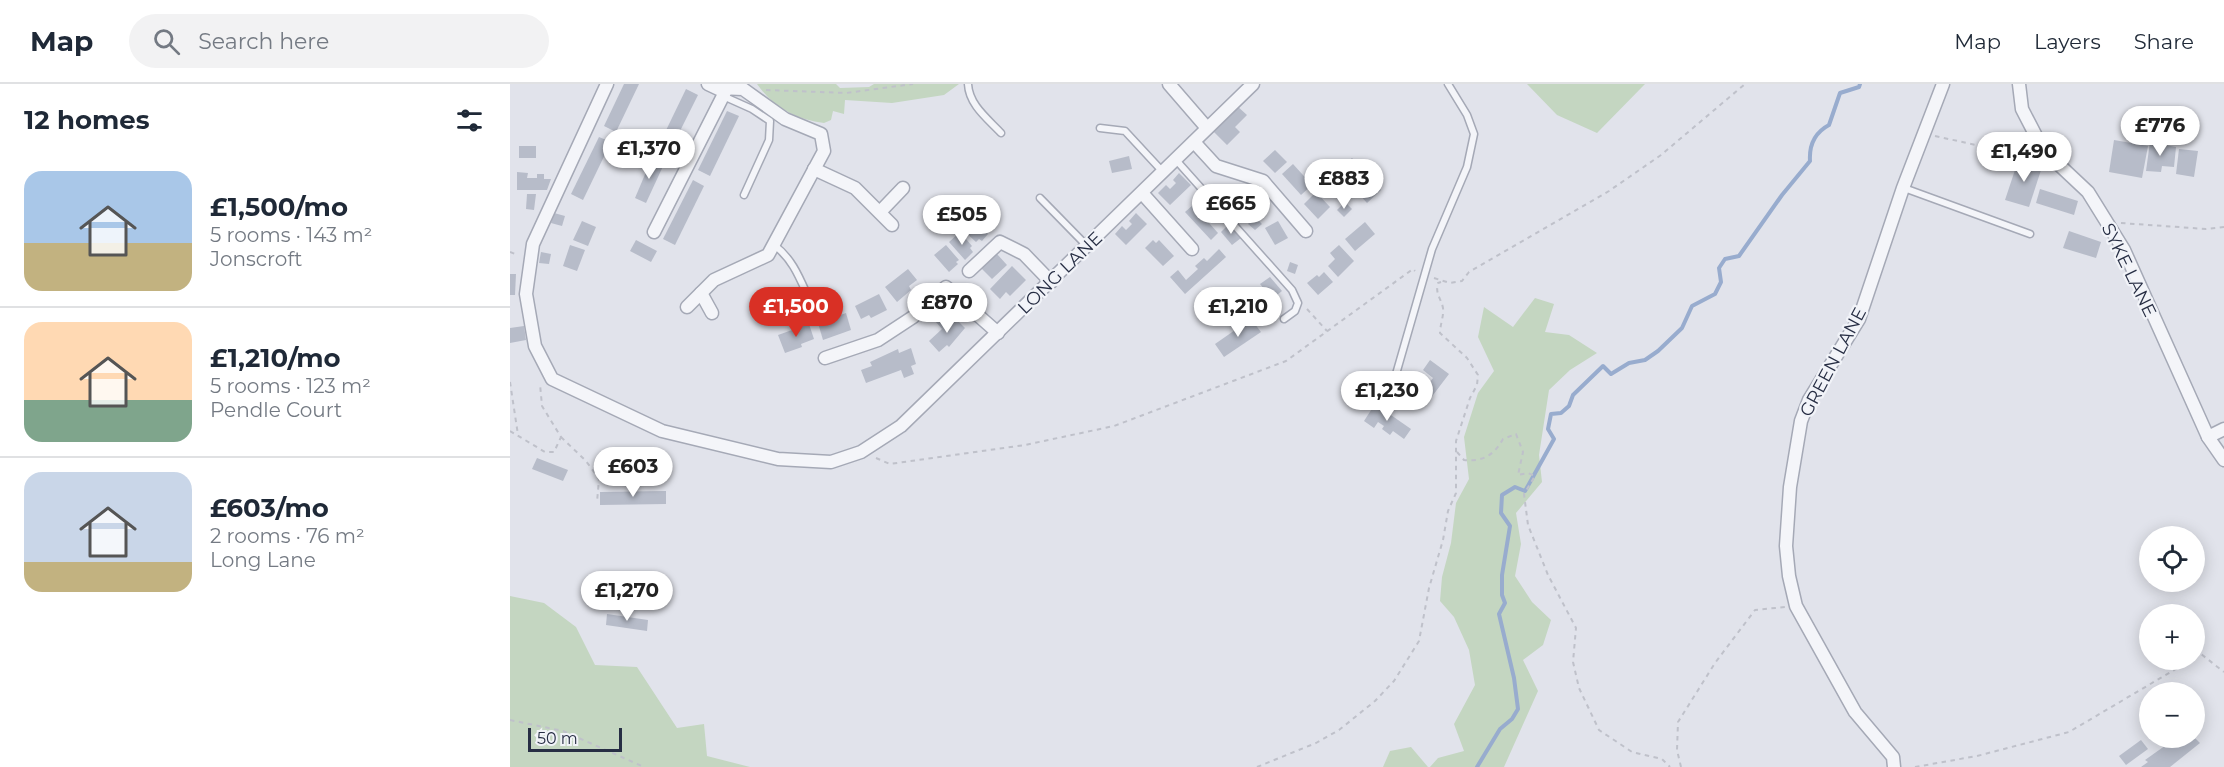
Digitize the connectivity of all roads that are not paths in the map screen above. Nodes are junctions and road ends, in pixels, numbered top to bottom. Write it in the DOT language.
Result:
graph roads {
  1 [pos="607,84"];
  2 [pos="968,84"];
  3 [pos="1169,84"];
  4 [pos="1253,84"];
  5 [pos="1448,84"];
  6 [pos="1943,84"];
  7 [pos="2019,84"];
  8 [pos="746,86"];
  9 [pos="716,89"];
  10 [pos="1100,128"];
  11 [pos="1207,128"];
  12 [pos="1001,133"];
  13 [pos="1194,142"];
  14 [pos="1176,160"];
  15 [pos="814,169"];
  16 [pos="1163,172"];
  17 [pos="903,188"];
  18 [pos="1903,188"];
  19 [pos="1142,193"];
  20 [pos="744,195"];
  21 [pos="1040,198"];
  22 [pos="880,212"];
  23 [pos="892,225"];
  24 [pos="1306,231"];
  25 [pos="654,232"];
  26 [pos="2030,234"];
  27 [pos="774,245"];
  28 [pos="1087,246"];
  29 [pos="1192,249"];
  30 [pos="969,271"];
  31 [pos="1051,282"];
  32 [pos="701,293"];
  33 [pos="810,301"];
  34 [pos="687,307"];
  35 [pos="712,313"];
  36 [pos="1284,319"];
  37 [pos="998,333"];
  38 [pos="825,358"];
  39 [pos="1416,388"];
  40 [pos="2224,429"];
  41 [pos="2208,437"];
  42 [pos="2224,460"];
  43 [pos="1894,767"];
  1 -- 37 [label="street, LONG LANE"];
  2 -- 12 [label="lane"];
  3 -- 11 [label="street"];
  4 -- 11 [label="street, LONG LANE"];
  5 -- 39 [label="lane"];
  6 -- 18 [label="street, GREEN LANE"];
  7 -- 41 [label="street, SYKE LANE"];
  8 -- 9 [label="street"];
  8 -- 15 [label="street"];
  9 -- 20 [label="lane"];
  9 -- 25 [label="street"];
  10 -- 16 [label="lane"];
  11 -- 13 [label="street, LONG LANE"];
  13 -- 14 [label="street, LONG LANE"];
  13 -- 24 [label="street"];
  14 -- 16 [label="street, LONG LANE"];
  14 -- 36 [label="lane"];
  15 -- 22 [label="street"];
  15 -- 27 [label="street"];
  16 -- 19 [label="street, LONG LANE"];
  17 -- 22 [label="street"];
  18 -- 26 [label="lane"];
  18 -- 43 [label="street, GREEN LANE"];
  19 -- 28 [label="street, LONG LANE"];
  19 -- 29 [label="street"];
  21 -- 28 [label="lane"];
  22 -- 23 [label="street"];
  27 -- 32 [label="street"];
  27 -- 33 [label="lane"];
  28 -- 31 [label="street, LONG LANE"];
  30 -- 31 [label="street"];
  31 -- 37 [label="street, LONG LANE"];
  32 -- 34 [label="street"];
  32 -- 35 [label="street"];
  37 -- 38 [label="street"];
  40 -- 41 [label="street"];
  41 -- 42 [label="street, SYKE LANE"];
}
